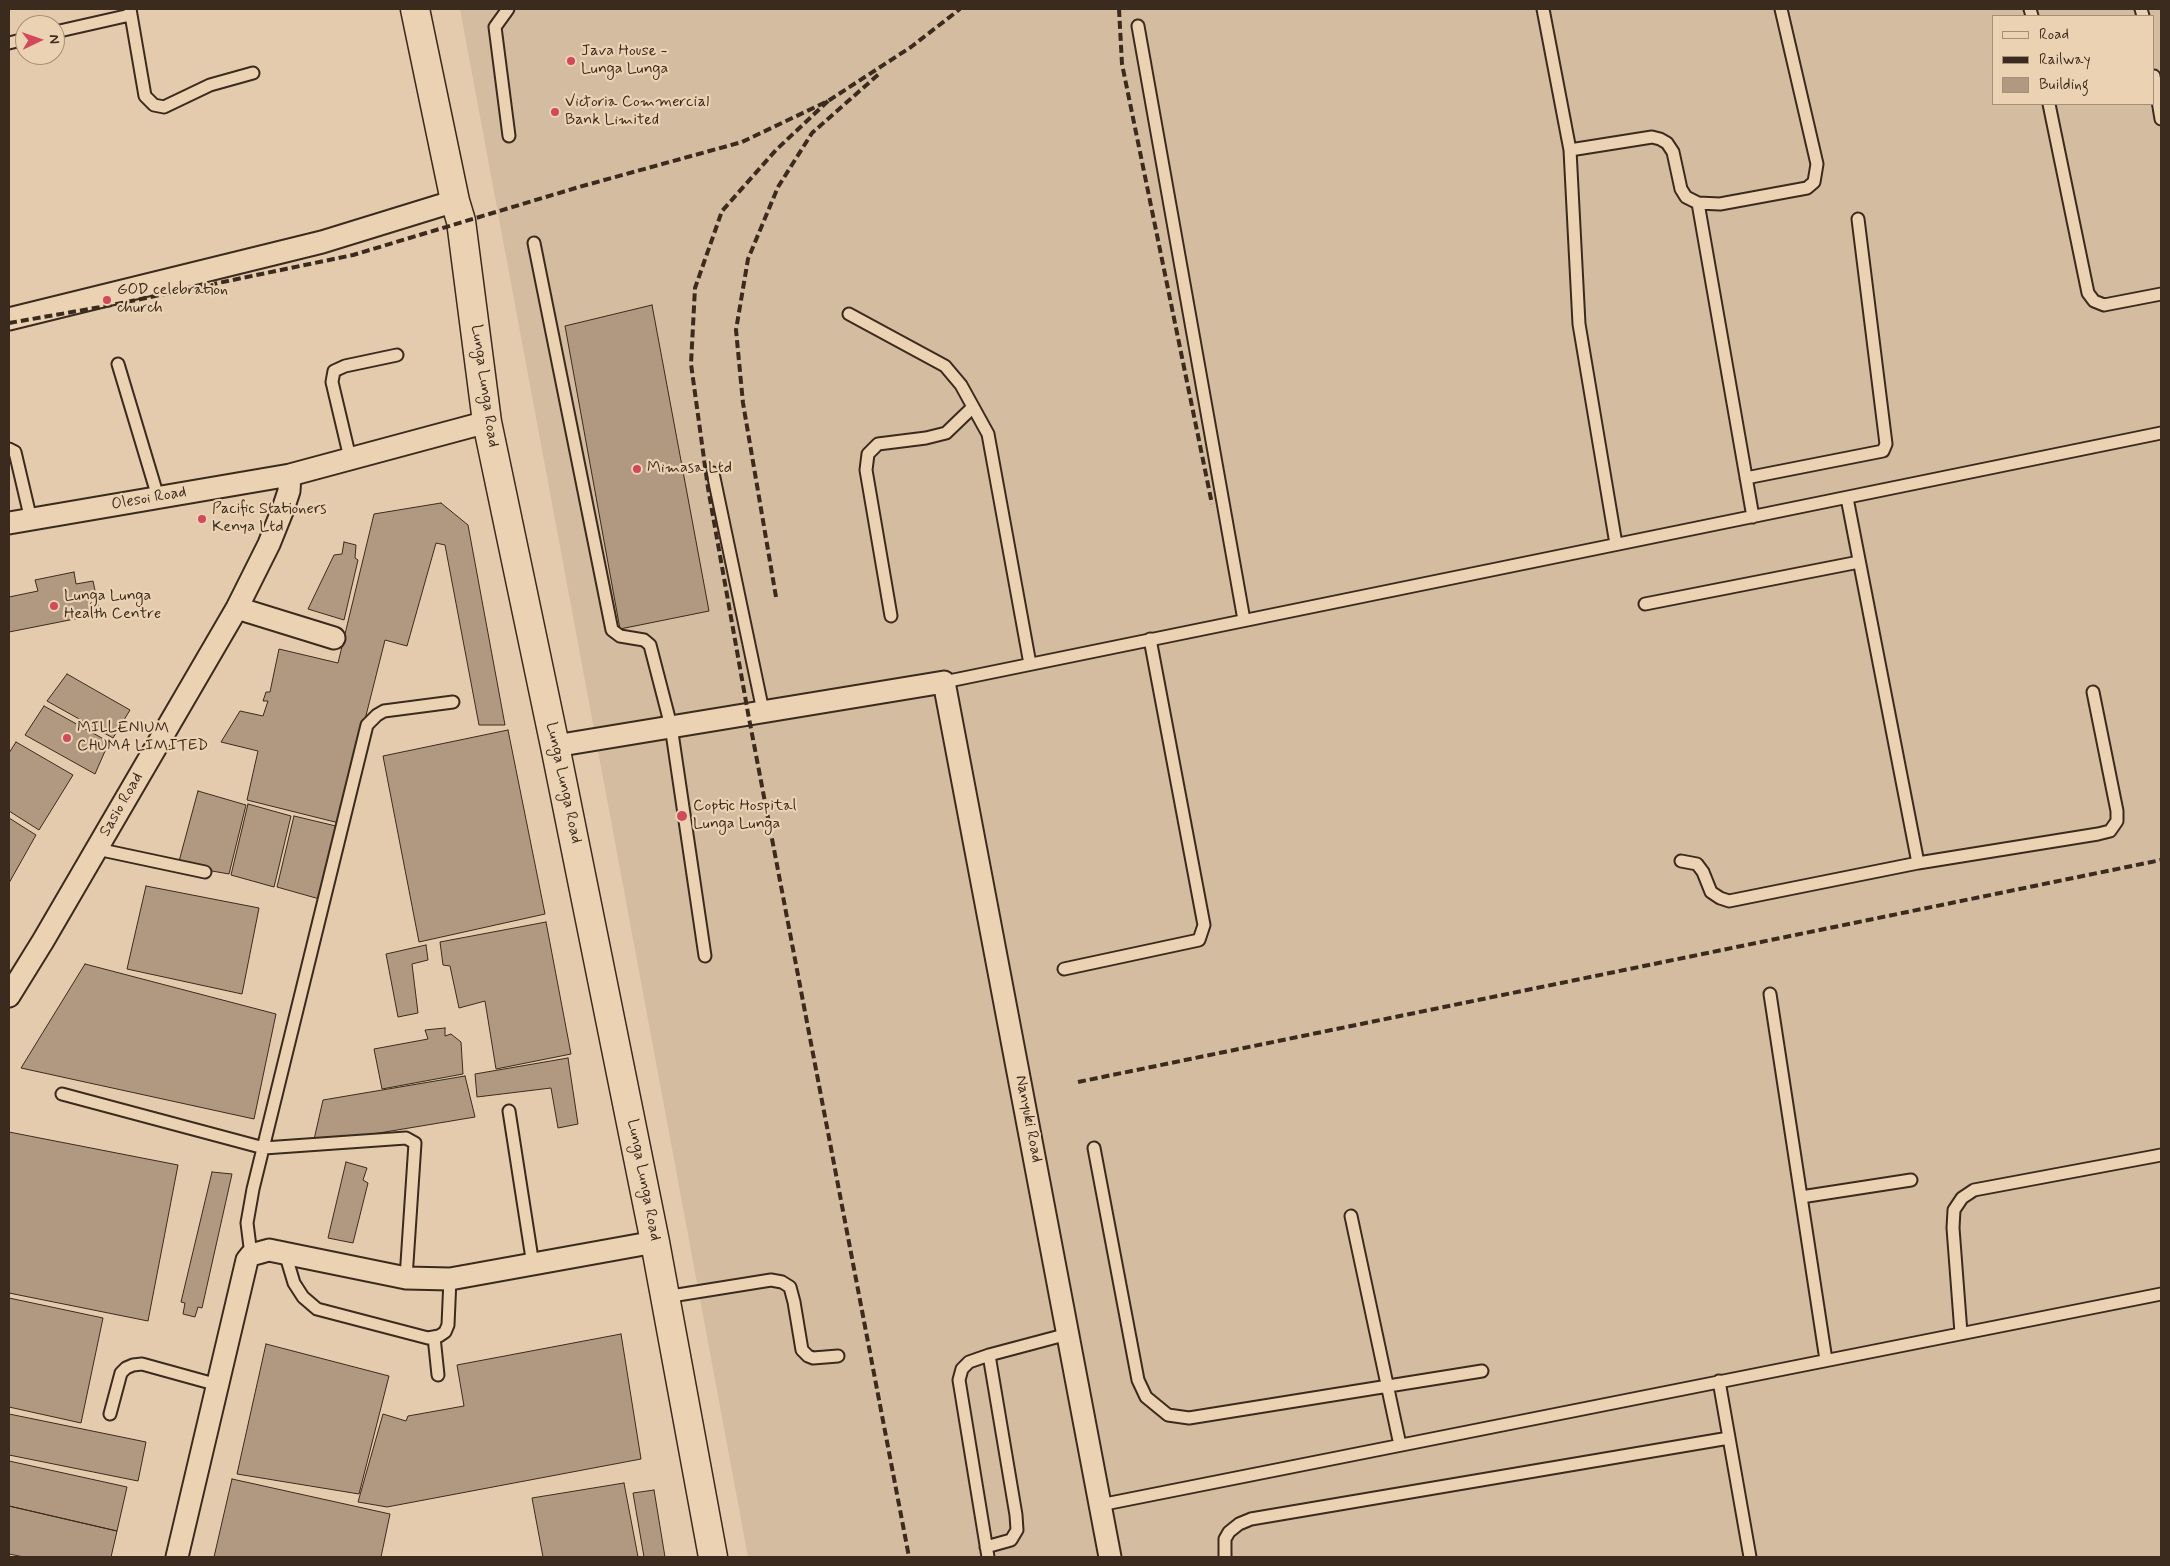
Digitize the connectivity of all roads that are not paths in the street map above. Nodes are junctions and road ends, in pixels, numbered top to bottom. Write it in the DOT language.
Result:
graph roads {
  1 [pos="415,9"];
  2 [pos="508,9"];
  3 [pos="1543,9"];
  4 [pos="1781,9"];
  5 [pos="130,12"];
  6 [pos="1138,26"];
  7 [pos="65,29"];
  8 [pos="252,73"];
  9 [pos="2155,82"];
  10 [pos="2049,105"];
  11 [pos="2161,119"];
  12 [pos="509,136"];
  13 [pos="1570,150"];
  14 [pos="455,201"];
  15 [pos="1698,203"];
  16 [pos="1858,219"];
  17 [pos="534,243"];
  18 [pos="2161,294"];
  19 [pos="849,314"];
  20 [pos="9,319"];
  21 [pos="397,355"];
  22 [pos="118,364"];
  23 [pos="973,407"];
  24 [pos="487,422"];
  25 [pos="2161,433"];
  26 [pos="9,449"];
  27 [pos="350,458"];
  28 [pos="713,473"];
  29 [pos="290,475"];
  30 [pos="1746,478"];
  31 [pos="158,497"];
  32 [pos="1847,498"];
  33 [pos="1753,517"];
  34 [pos="31,520"];
  35 [pos="9,523"];
  36 [pos="1616,544"];
  37 [pos="1860,562"];
  38 [pos="1645,604"];
  39 [pos="237,608"];
  40 [pos="891,616"];
  41 [pos="1244,620"];
  42 [pos="334,638"];
  43 [pos="1150,639"];
  44 [pos="1030,664"];
  45 [pos="944,682"];
  46 [pos="2093,692"];
  47 [pos="453,702"];
  48 [pos="763,711"];
  49 [pos="671,726"];
  50 [pos="555,746"];
  51 [pos="97,849"];
  52 [pos="1681,861"];
  53 [pos="1918,863"];
  54 [pos="205,872"];
  55 [pos="704,956"];
  56 [pos="1064,969"];
  57 [pos="1770,994"];
  58 [pos="9,996"];
  59 [pos="62,1094"];
  60 [pos="509,1111"];
  61 [pos="264,1148"];
  62 [pos="1094,1148"];
  63 [pos="2161,1155"];
  64 [pos="1911,1180"];
  65 [pos="1801,1198"];
  66 [pos="1351,1216"];
  67 [pos="655,1242"];
  68 [pos="285,1253"];
  69 [pos="251,1255"];
  70 [pos="533,1265"];
  71 [pos="406,1278"];
  72 [pos="450,1279"];
  73 [pos="2161,1294"];
  74 [pos="665,1297"];
  75 [pos="1961,1333"];
  76 [pos="1068,1334"];
  77 [pos="434,1337"];
  78 [pos="989,1355"];
  79 [pos="838,1356"];
  80 [pos="1826,1360"];
  81 [pos="1482,1371"];
  82 [pos="438,1375"];
  83 [pos="1718,1381"];
  84 [pos="218,1384"];
  85 [pos="1387,1386"];
  86 [pos="110,1414"];
  87 [pos="1729,1438"];
  88 [pos="1400,1445"];
  89 [pos="1100,1505"];
  90 [pos="987,1552"];
  91 [pos="177,1557"];
  92 [pos="713,1557"];
  93 [pos="1110,1557"];
  94 [pos="1225,1557"];
  95 [pos="1750,1557"];
  1 -- 14 [label="main road, Lunga Lunga Road"];
  2 -- 12 [label="lane"];
  3 -- 13 [label="lane"];
  4 -- 15 [label="lane"];
  5 -- 7 [label="lane"];
  5 -- 8 [label="lane"];
  6 -- 41 [label="lane"];
  9 -- 11 [label="lane"];
  10 -- 18 [label="lane"];
  13 -- 15 [label="lane"];
  13 -- 36 [label="lane"];
  14 -- 20 [label="street"];
  14 -- 24 [label="main road, Lunga Lunga Road"];
  15 -- 30 [label="lane"];
  16 -- 30 [label="lane"];
  17 -- 49 [label="lane"];
  19 -- 23 [label="lane"];
  21 -- 27 [label="lane"];
  22 -- 31 [label="lane"];
  23 -- 40 [label="lane"];
  23 -- 44 [label="lane"];
  24 -- 27 [label="street, Olesoi Road"];
  24 -- 50 [label="main road, Lunga Lunga Road"];
  25 -- 32 [label="lane"];
  26 -- 34 [label="lane"];
  27 -- 29 [label="street, Olesoi Road"];
  28 -- 48 [label="lane"];
  29 -- 31 [label="street, Olesoi Road"];
  29 -- 39 [label="street, Sasio Road"];
  30 -- 33 [label="lane"];
  31 -- 34 [label="street, Olesoi Road"];
  32 -- 33 [label="lane"];
  32 -- 37 [label="lane"];
  33 -- 36 [label="lane"];
  34 -- 35 [label="street, Olesoi Road"];
  36 -- 41 [label="lane"];
  37 -- 38 [label="lane"];
  37 -- 53 [label="lane"];
  39 -- 42 [label="street"];
  39 -- 51 [label="street, Sasio Road"];
  41 -- 43 [label="lane"];
  43 -- 44 [label="lane"];
  43 -- 56 [label="lane"];
  44 -- 45 [label="lane"];
  45 -- 48 [label="street"];
  45 -- 76 [label="street, Nanyuki Road"];
  46 -- 53 [label="lane"];
  47 -- 61 [label="lane"];
  48 -- 49 [label="street"];
  49 -- 50 [label="street"];
  49 -- 55 [label="lane"];
  50 -- 67 [label="main road, Lunga Lunga Road"];
  51 -- 54 [label="lane"];
  51 -- 58 [label="street, Sasio Road"];
  52 -- 53 [label="lane"];
  57 -- 65 [label="lane"];
  59 -- 61 [label="lane"];
  60 -- 70 [label="lane"];
  61 -- 69 [label="lane"];
  61 -- 71 [label="lane"];
  62 -- 85 [label="lane"];
  63 -- 75 [label="lane"];
  64 -- 65 [label="lane"];
  65 -- 80 [label="lane"];
  66 -- 85 [label="lane"];
  67 -- 70 [label="street"];
  67 -- 74 [label="main road, Lunga Lunga Road"];
  68 -- 69 [label="street"];
  68 -- 71 [label="street"];
  68 -- 77 [label="lane"];
  69 -- 84 [label="street"];
  70 -- 72 [label="street"];
  71 -- 72 [label="street"];
  72 -- 77 [label="lane"];
  73 -- 75 [label="lane"];
  74 -- 79 [label="lane"];
  74 -- 92 [label="main road, Lunga Lunga Road"];
  75 -- 80 [label="lane"];
  76 -- 78 [label="lane"];
  76 -- 89 [label="street, Nanyuki Road"];
  77 -- 82 [label="lane"];
  78 -- 90 [label="lane"];
  78 -- 90 [label="lane"];
  80 -- 83 [label="lane"];
  81 -- 85 [label="lane"];
  83 -- 87 [label="lane"];
  83 -- 88 [label="lane"];
  84 -- 86 [label="lane"];
  84 -- 91 [label="street"];
  85 -- 88 [label="lane"];
  87 -- 94 [label="lane"];
  87 -- 95 [label="lane"];
  88 -- 89 [label="lane"];
  89 -- 93 [label="street, Nanyuki Road"];
}
